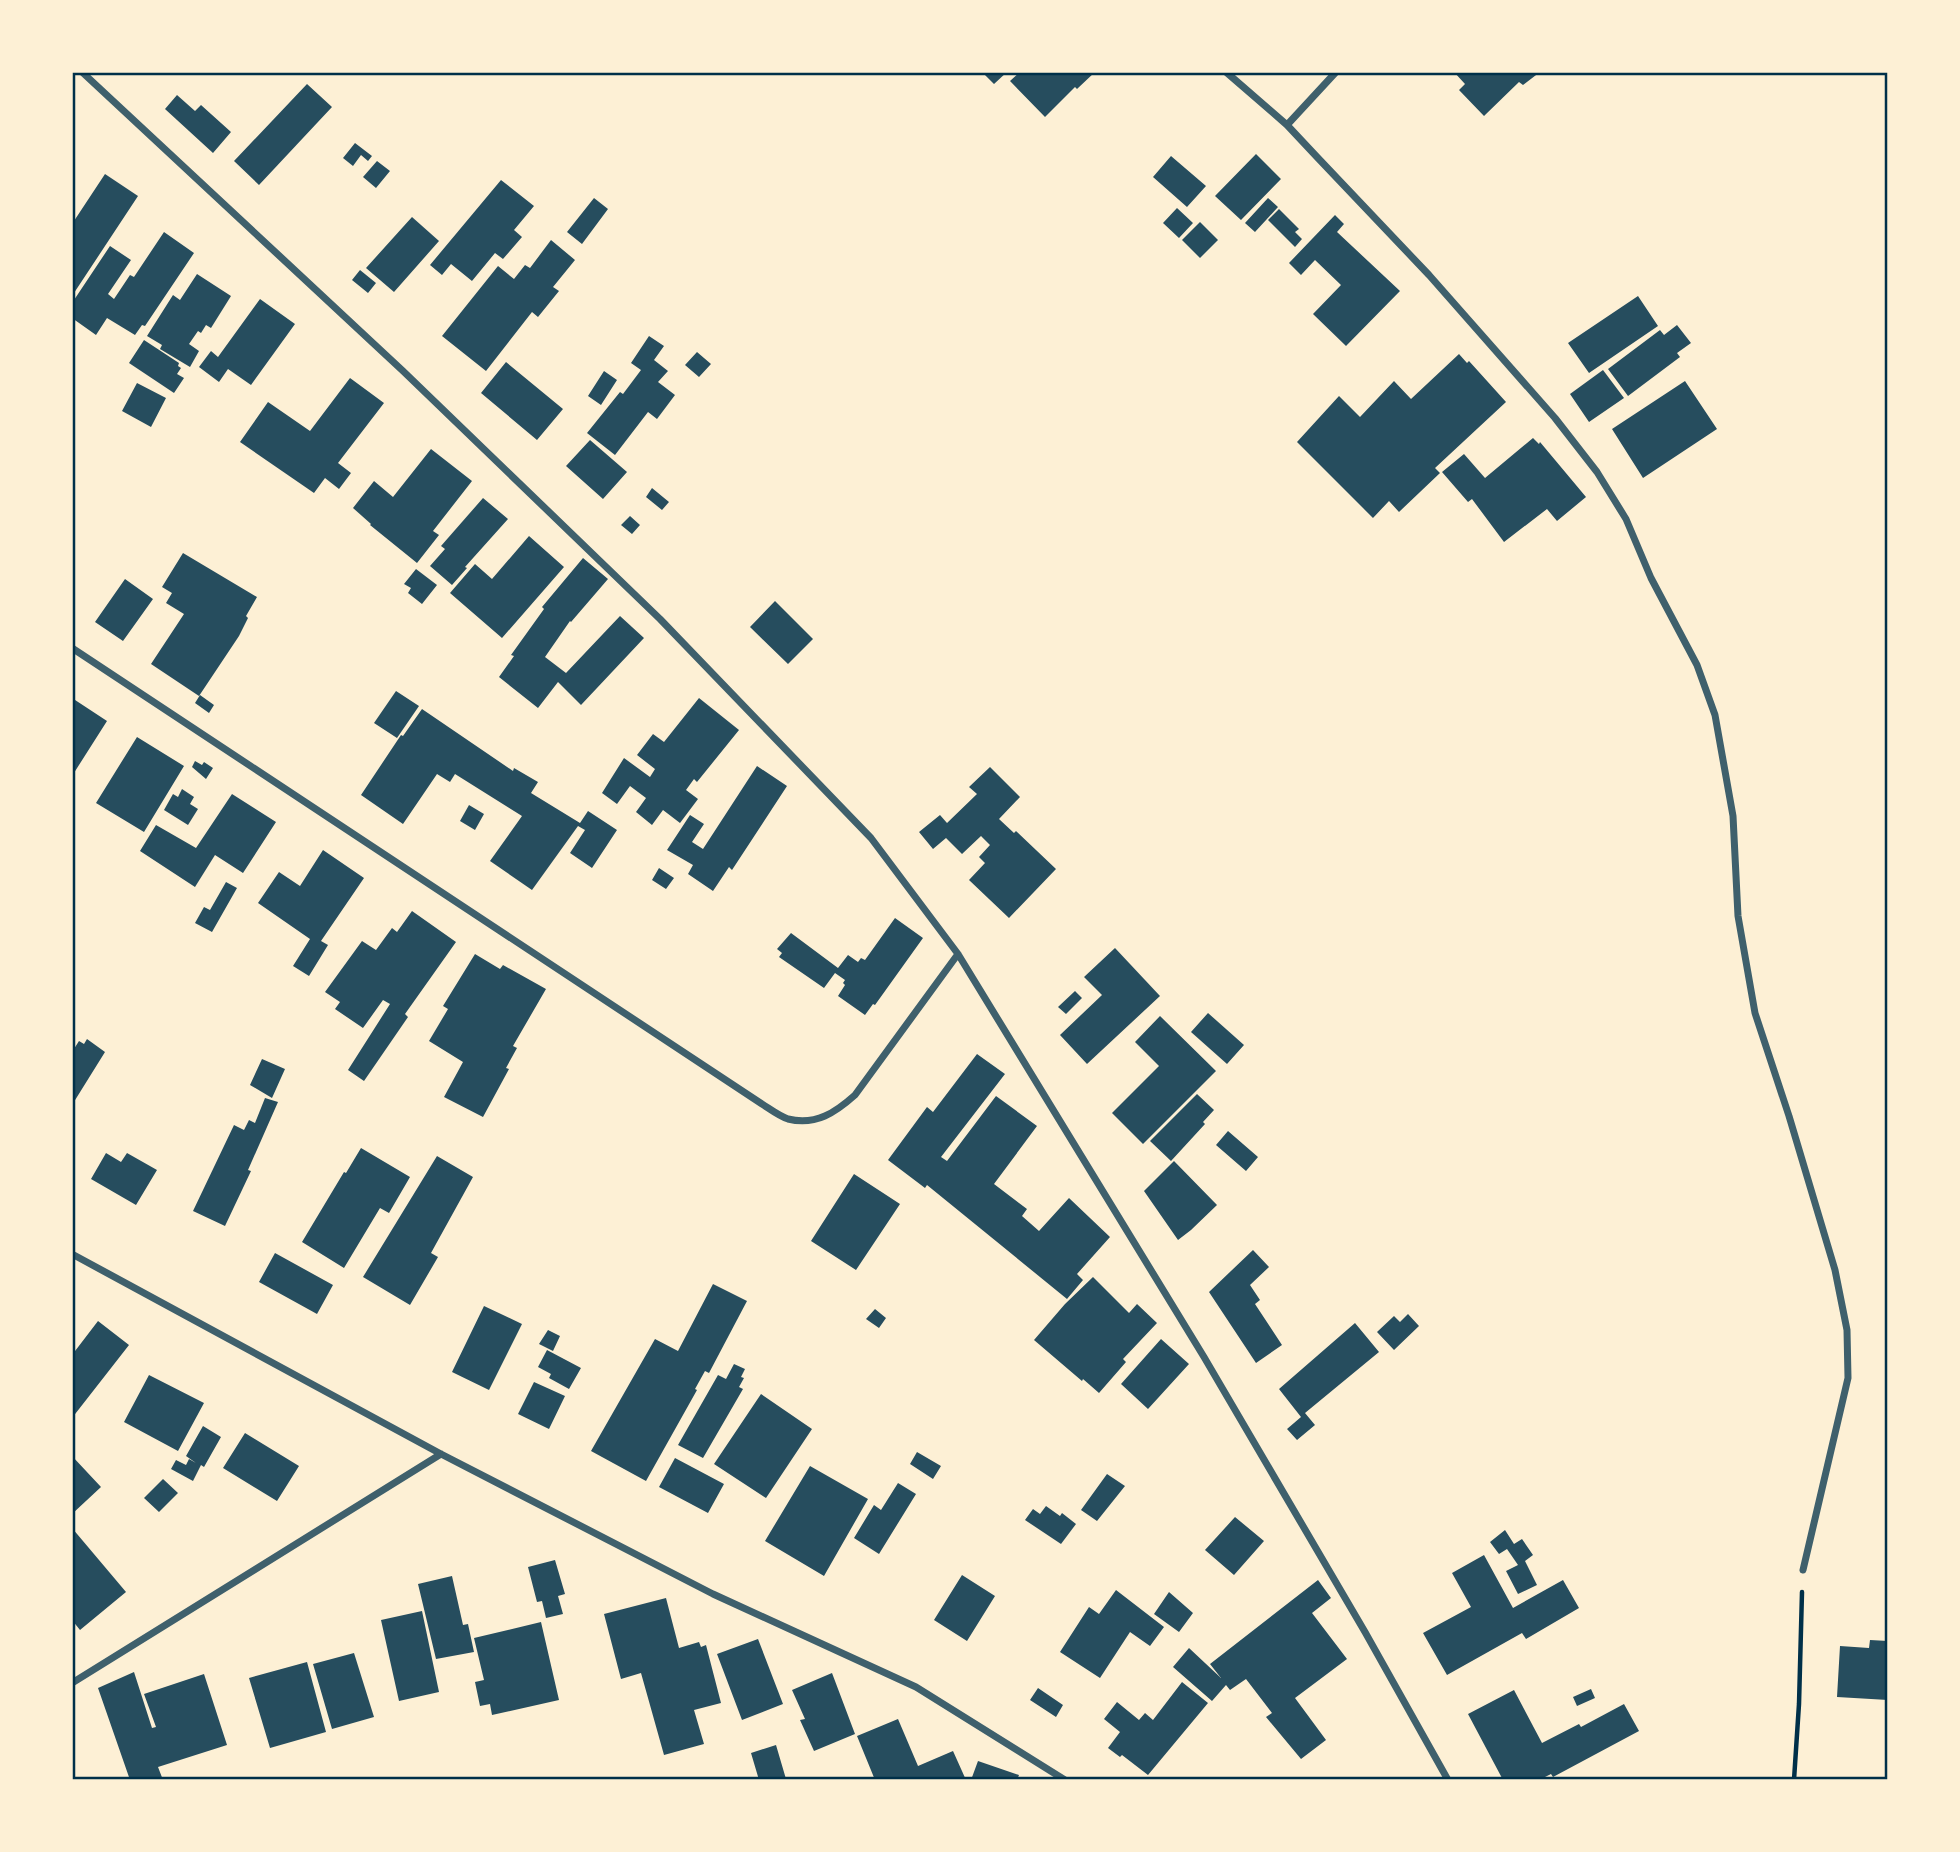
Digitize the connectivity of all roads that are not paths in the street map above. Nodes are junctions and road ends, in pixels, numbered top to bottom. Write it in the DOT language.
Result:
graph roads {
  1 [pos="82,72"];
  2 [pos="1226,72"];
  3 [pos="1336,72"];
  4 [pos="1287,125"];
  5 [pos="72,648"];
  6 [pos="958,954"];
  7 [pos="72,1254"];
  8 [pos="441,1454"];
  9 [pos="1803,1570"];
  10 [pos="72,1683"];
  11 [pos="1065,1780"];
  12 [pos="1448,1780"];
  1 -- 6 [label="street"];
  2 -- 4 [label="street"];
  3 -- 4 [label="street"];
  4 -- 9 [label="street"];
  5 -- 6 [label="street"];
  6 -- 12 [label="street"];
  7 -- 8 [label="street"];
  8 -- 10 [label="street"];
  8 -- 11 [label="street"];
}
